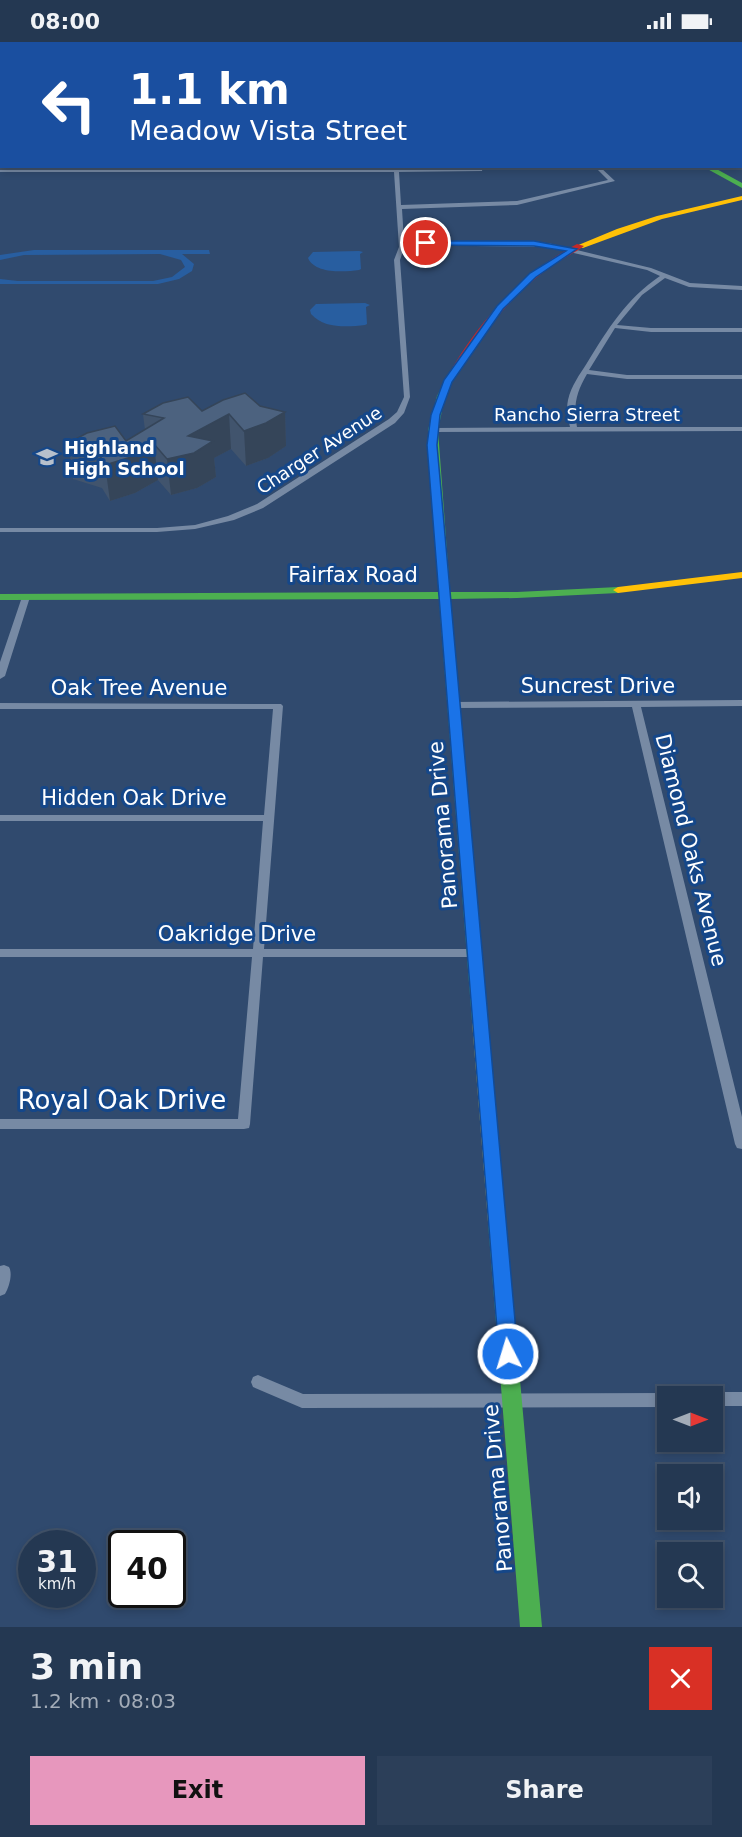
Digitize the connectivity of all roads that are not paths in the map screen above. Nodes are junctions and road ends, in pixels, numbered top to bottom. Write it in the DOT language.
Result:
graph roads {
  1 [pos="219,168"];
  2 [pos="313,168"];
  3 [pos="480,168"];
  4 [pos="598,168"];
  5 [pos="709,168"];
  6 [pos="0,170"];
  7 [pos="396,170"];
  8 [pos="742,186"];
  9 [pos="742,198"];
  10 [pos="399,207"];
  11 [pos="402,243"];
  12 [pos="573,249"];
  13 [pos="664,276"];
  14 [pos="742,288"];
  15 [pos="612,326"];
  16 [pos="742,330"];
  17 [pos="585,372"];
  18 [pos="742,377"];
  19 [pos="742,429"];
  20 [pos="433,430"];
  21 [pos="574,430"];
  22 [pos="0,530"];
  23 [pos="742,575"];
  24 [pos="445,595"];
  25 [pos="0,597"];
  26 [pos="26,597"];
  27 [pos="0,676"];
  28 [pos="742,703"];
  29 [pos="636,704"];
  30 [pos="454,705"];
  31 [pos="0,706"];
  32 [pos="0,818"];
  33 [pos="269,818"];
  34 [pos="0,953"];
  35 [pos="258,953"];
  36 [pos="475,953"];
  37 [pos="0,1124"];
  38 [pos="742,1144"];
  39 [pos="4,1271"];
  40 [pos="0,1290"];
  41 [pos="258,1382"];
  42 [pos="742,1399"];
  43 [pos="657,1400"];
  44 [pos="723,1400"];
  45 [pos="512,1401"];
  46 [pos="531,1627"];
  1 -- 2 [label="street"];
  1 -- 6 [label="street"];
  2 -- 7 [label="street"];
  3 -- 7 [label="street"];
  4 -- 10 [label="street"];
  5 -- 8 [label="street"];
  7 -- 10 [label="street, Charger Avenue"];
  9 -- 12 [label="street, Panorama Drive"];
  10 -- 11 [label="street, Charger Avenue"];
  11 -- 12 [label="street"];
  11 -- 22 [label="street, Charger Avenue"];
  12 -- 13 [label="street"];
  12 -- 20 [label="street, Panorama Drive"];
  13 -- 14 [label="street"];
  13 -- 15 [label="street"];
  15 -- 16 [label="street"];
  15 -- 17 [label="street"];
  17 -- 18 [label="street"];
  17 -- 21 [label="street"];
  19 -- 21 [label="street, Rancho Sierra Street"];
  20 -- 21 [label="street, Rancho Sierra Street"];
  20 -- 24 [label="street, Panorama Drive"];
  23 -- 24 [label="street, Fairfax Road"];
  24 -- 26 [label="street, Fairfax Road"];
  24 -- 30 [label="street, Panorama Drive"];
  25 -- 26 [label="street, Fairfax Road"];
  26 -- 27 [label="street"];
  28 -- 29 [label="street, Suncrest Drive"];
  29 -- 30 [label="street, Suncrest Drive"];
  29 -- 38 [label="street, Diamond Oaks Avenue"];
  30 -- 36 [label="street, Panorama Drive"];
  31 -- 33 [label="street, Oak Tree Avenue"];
  32 -- 33 [label="street, Hidden Oak Drive"];
  33 -- 35 [label="street"];
  34 -- 35 [label="street, Oakridge Drive"];
  35 -- 36 [label="street, Oakridge Drive"];
  35 -- 37 [label="street, Royal Oak Drive"];
  36 -- 45 [label="street, Panorama Drive"];
  39 -- 40 [label="street"];
  41 -- 45 [label="street"];
  42 -- 44 [label="street"];
  43 -- 45 [label="street"];
  45 -- 46 [label="street, Panorama Drive"];
}
